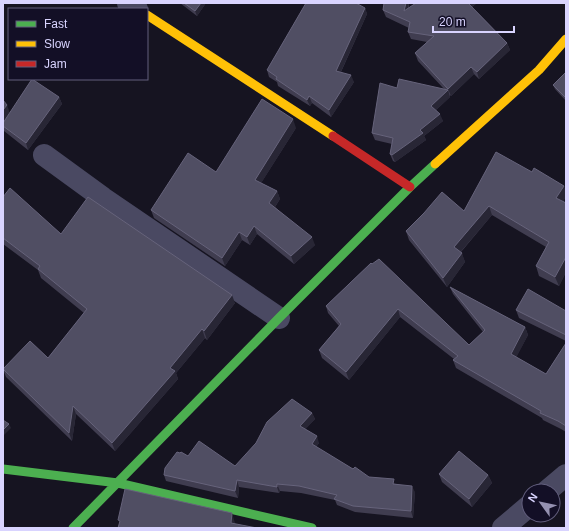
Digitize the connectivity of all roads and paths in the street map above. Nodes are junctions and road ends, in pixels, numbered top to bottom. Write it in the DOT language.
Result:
graph roads {
  1 [pos="148,16"];
  2 [pos="566,39"];
  3 [pos="44,155"];
  4 [pos="410,187"];
  5 [pos="279,318"];
  6 [pos="3,469"];
  7 [pos="566,475"];
  8 [pos="118,483"];
  9 [pos="556,483"];
  10 [pos="521,513"];
  11 [pos="73,528"];
  12 [pos="312,528"];
  13 [pos="503,528"];
  1 -- 4 [label="street"];
  2 -- 4 [label="street"];
  3 -- 5 [label="street"];
  4 -- 5 [label="street"];
  5 -- 8 [label="street"];
  6 -- 8 [label="street"];
  7 -- 9 [label="street"];
  8 -- 11 [label="street"];
  8 -- 12 [label="street"];
  10 -- 13 [label="street"];
}
